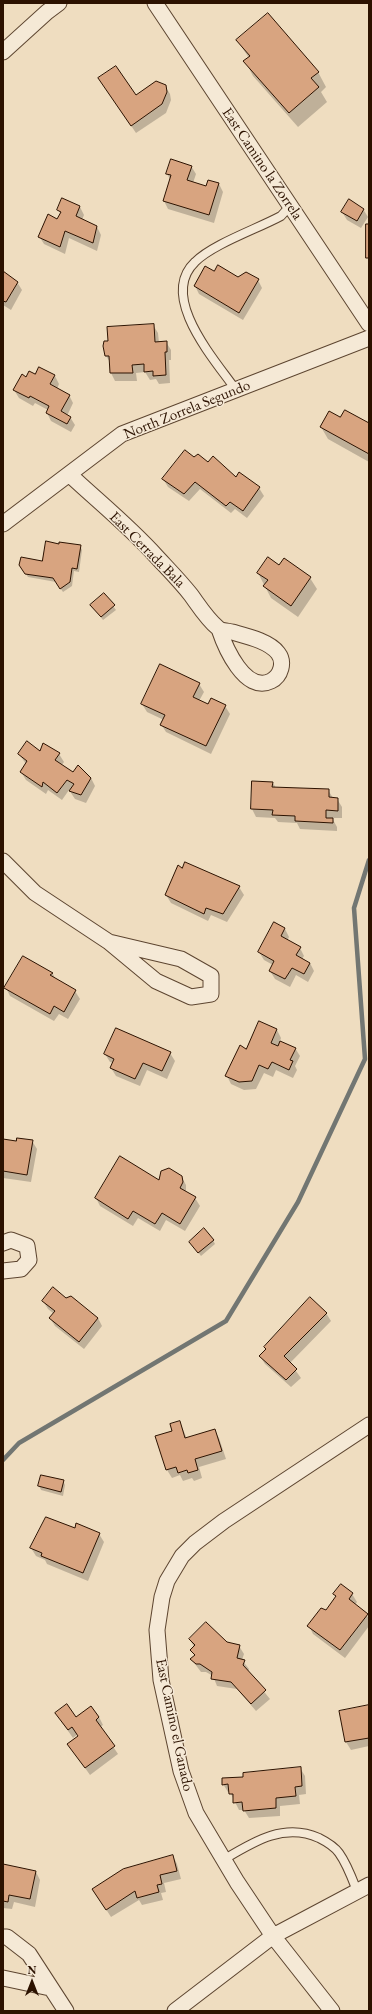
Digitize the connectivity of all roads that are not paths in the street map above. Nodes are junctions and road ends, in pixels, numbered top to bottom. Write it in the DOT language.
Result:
graph roads {
  1 [pos="59,3"];
  2 [pos="155,3"];
  3 [pos="3,52"];
  4 [pos="290,206"];
  5 [pos="369,324"];
  6 [pos="369,338"];
  7 [pos="236,390"];
  8 [pos="70,475"];
  9 [pos="3,524"];
  10 [pos="219,629"];
  11 [pos="3,861"];
  12 [pos="108,942"];
  13 [pos="3,1243"];
  14 [pos="3,1271"];
  15 [pos="369,1426"];
  16 [pos="223,1860"];
  17 [pos="363,1888"];
  18 [pos="273,1936"];
  19 [pos="3,1937"];
  20 [pos="3,1978"];
  21 [pos="50,1988"];
  22 [pos="66,2011"];
  23 [pos="175,2011"];
  24 [pos="332,2011"];
  1 -- 3 [label="street"];
  2 -- 4 [label="street, East Camino la Zorrela"];
  4 -- 5 [label="street, East Camino la Zorrela"];
  4 -- 7 [label="lane"];
  6 -- 7 [label="street, North Zorrela Segundo"];
  7 -- 8 [label="street, North Zorrela Segundo"];
  8 -- 9 [label="street, North Zorrela Segundo"];
  8 -- 10 [label="street, East Cerrada Bala"];
  11 -- 12 [label="street"];
  12 -- 12 [label="street"];
  13 -- 14 [label="street"];
  15 -- 16 [label="street, East Camino el Ganado"];
  16 -- 17 [label="lane"];
  16 -- 18 [label="street, East Camino el Ganado"];
  17 -- 18 [label="street"];
  18 -- 23 [label="street"];
  18 -- 24 [label="street, East Camino el Ganado"];
  19 -- 21 [label="street"];
  20 -- 21 [label="street"];
  21 -- 22 [label="street"];
}
